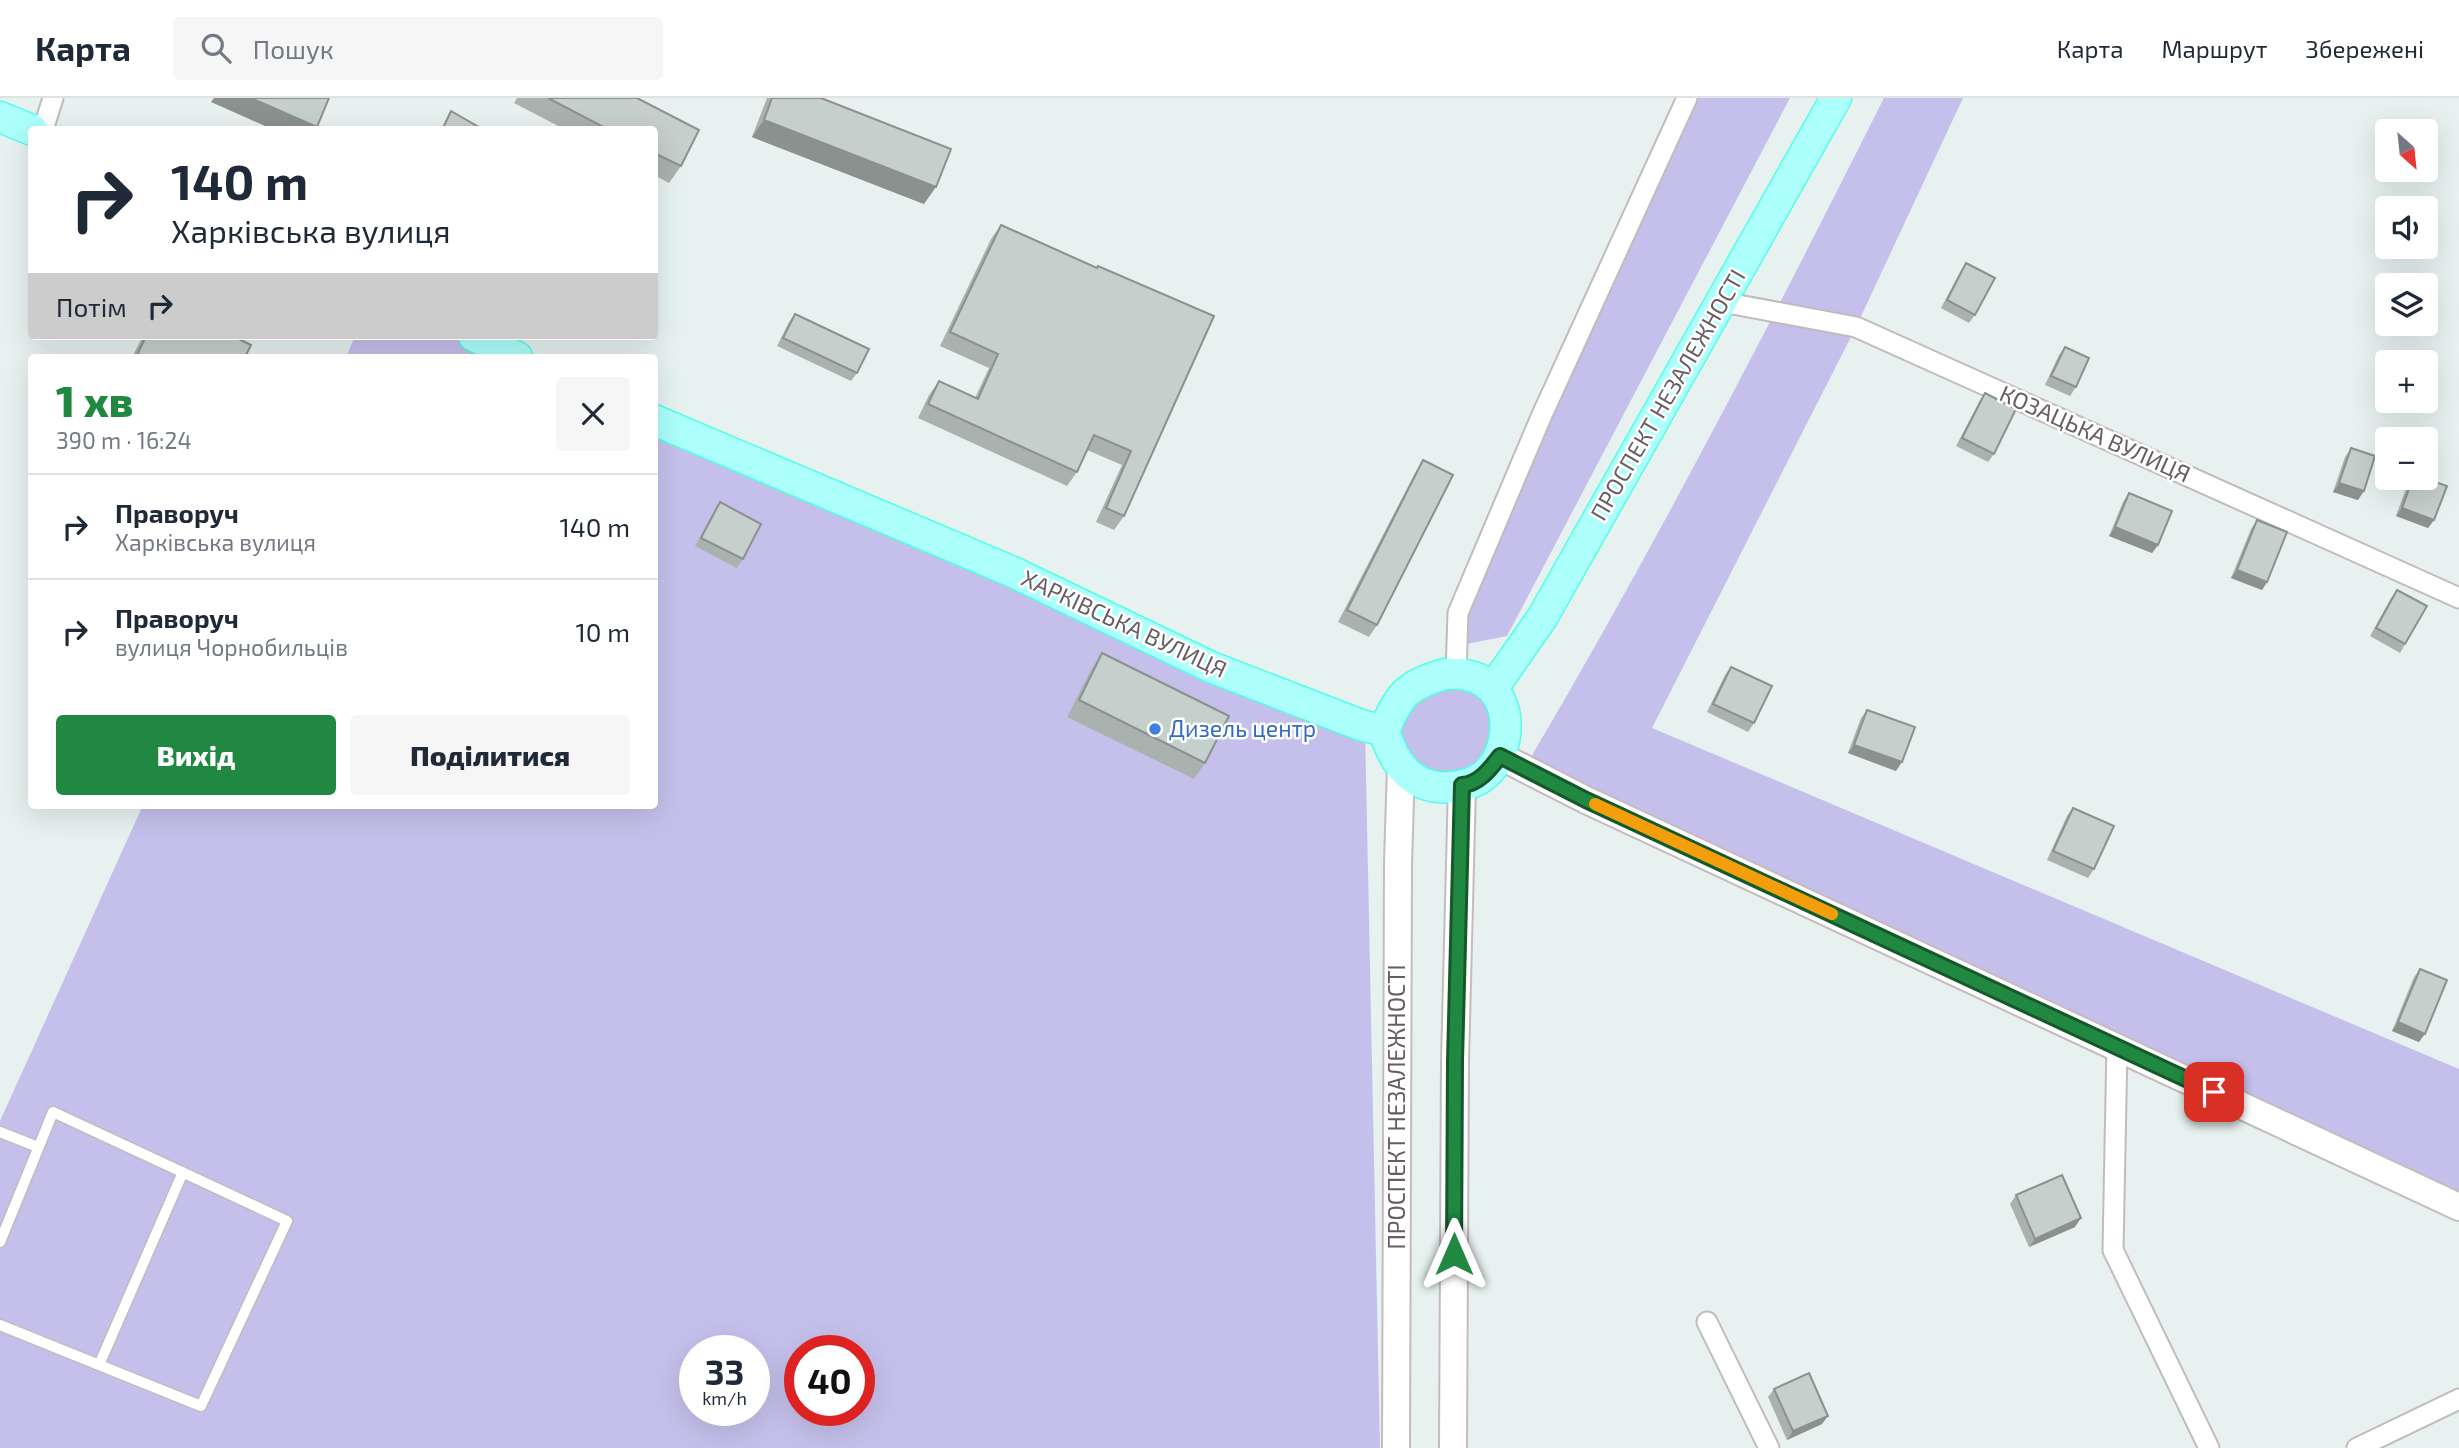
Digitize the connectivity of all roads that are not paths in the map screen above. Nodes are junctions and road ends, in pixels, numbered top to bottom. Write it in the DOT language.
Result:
graph roads {
  1 [pos="53,98"];
  2 [pos="1687,98"];
  3 [pos="1836,98"];
  4 [pos="0,117"];
  5 [pos="44,126"];
  6 [pos="28,128"];
  7 [pos="1722,302"];
  8 [pos="482,340"];
  9 [pos="511,354"];
  10 [pos="658,422"];
  11 [pos="2459,598"];
  12 [pos="1456,674"];
  13 [pos="1493,688"];
  14 [pos="1384,731"];
  15 [pos="1500,756"];
  16 [pos="1401,766"];
  17 [pos="1462,785"];
  18 [pos="2117,1046"];
  19 [pos="0,1132"];
  20 [pos="38,1147"];
  21 [pos="183,1172"];
  22 [pos="2459,1207"];
  23 [pos="0,1242"];
  24 [pos="1707,1322"];
  25 [pos="0,1325"];
  26 [pos="99,1365"];
  27 [pos="2459,1399"];
  28 [pos="1396,1448"];
  29 [pos="1453,1448"];
  30 [pos="1769,1448"];
  31 [pos="2208,1448"];
  32 [pos="2357,1448"];
  1 -- 5 [label="street"];
  2 -- 12 [label="street"];
  3 -- 7 [label="main road, ПРОСПЕКТ НЕЗАЛЕЖНОСТІ"];
  4 -- 6 [label="main road"];
  7 -- 11 [label="street, КОЗАЦЬКА ВУЛИЦЯ"];
  7 -- 13 [label="main road, ПРОСПЕКТ НЕЗАЛЕЖНОСТІ"];
  8 -- 9 [label="main road"];
  10 -- 14 [label="main road, ХАРКІВСЬКА ВУЛИЦЯ"];
  12 -- 13 [label="main road"];
  12 -- 14 [label="main road"];
  13 -- 15 [label="main road"];
  14 -- 16 [label="main road"];
  15 -- 17 [label="main road"];
  15 -- 18 [label="street"];
  16 -- 17 [label="main road"];
  16 -- 28 [label="street, ПРОСПЕКТ НЕЗАЛЕЖНОСТІ"];
  17 -- 29 [label="street"];
  18 -- 22 [label="street"];
  18 -- 31 [label="street"];
  19 -- 20 [label="lane"];
  20 -- 21 [label="lane"];
  20 -- 23 [label="lane"];
  21 -- 26 [label="lane"];
  21 -- 26 [label="lane"];
  24 -- 30 [label="street"];
  25 -- 26 [label="lane"];
  27 -- 32 [label="street"];
}
